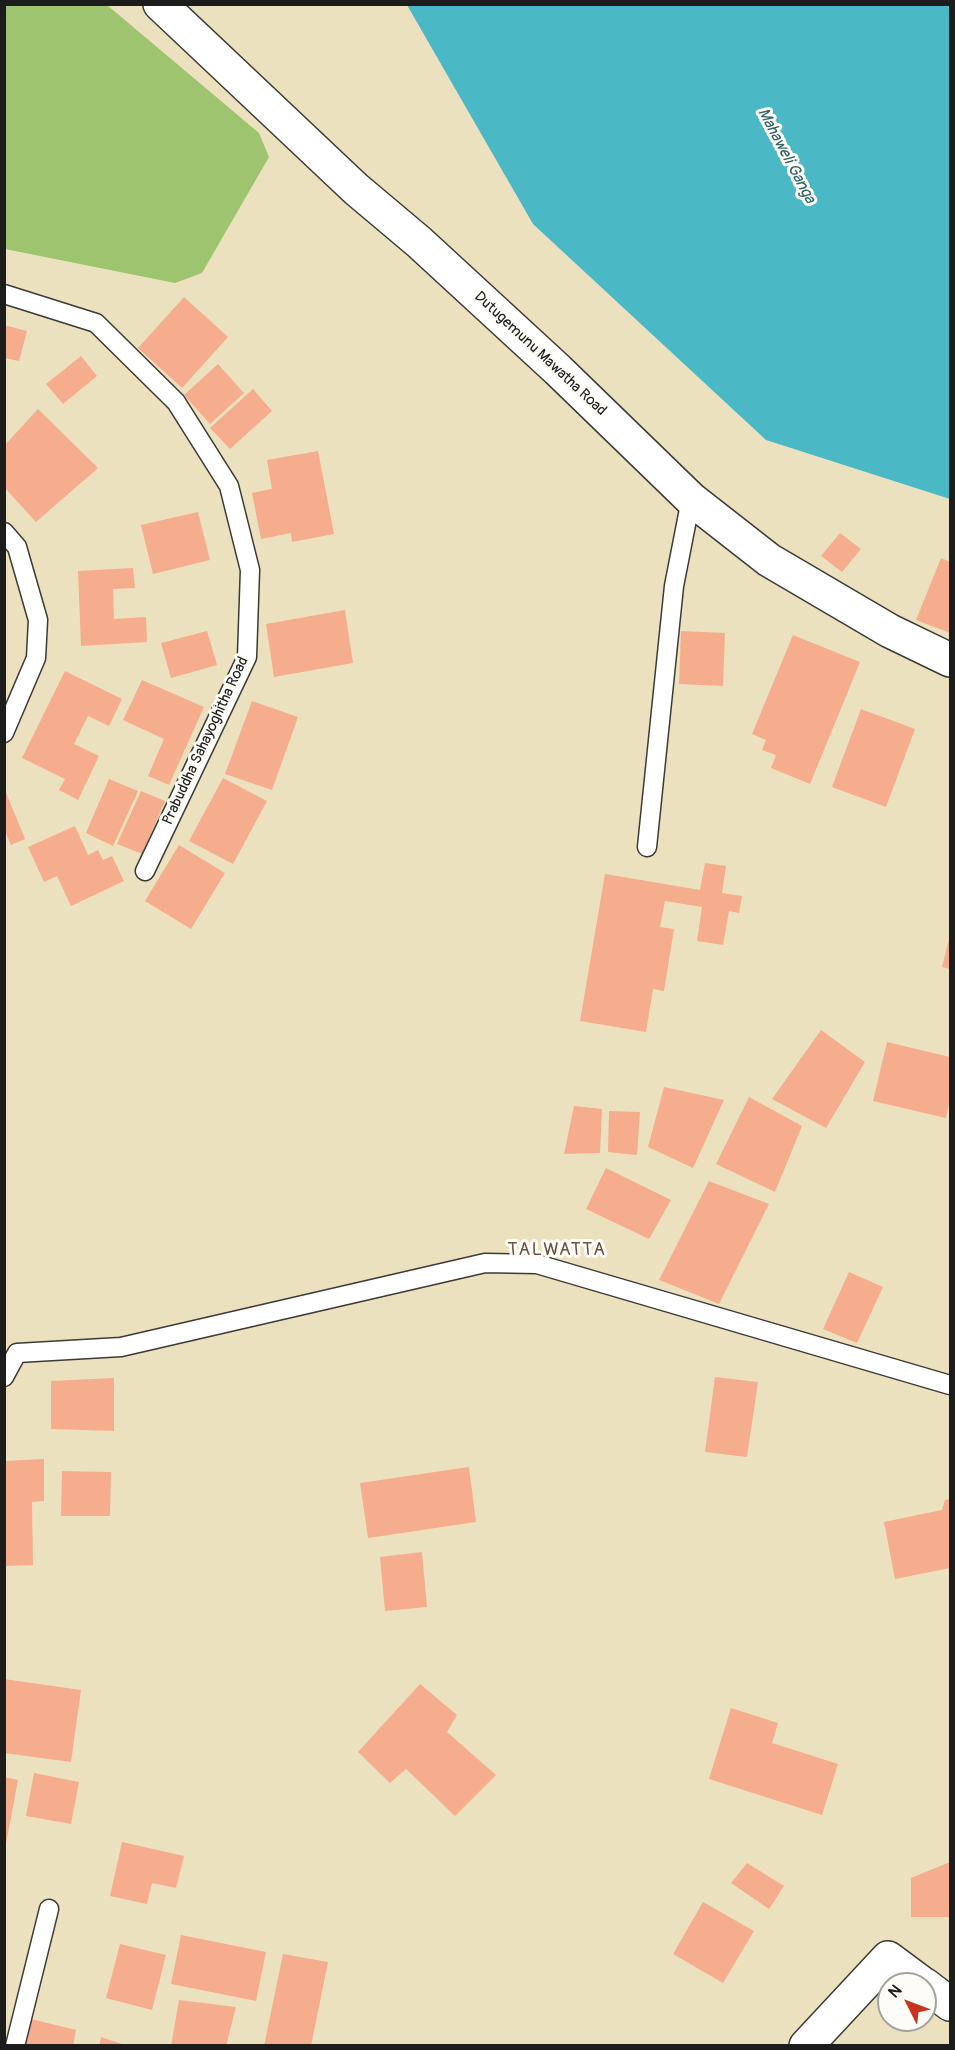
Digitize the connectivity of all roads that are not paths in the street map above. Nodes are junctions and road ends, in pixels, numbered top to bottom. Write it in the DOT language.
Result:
graph roads {
  1 [pos="160,4"];
  2 [pos="4,294"];
  3 [pos="691,499"];
  4 [pos="4,532"];
  5 [pos="951,660"];
  6 [pos="4,733"];
  7 [pos="647,847"];
  8 [pos="146,871"];
  9 [pos="4,1377"];
  10 [pos="951,1385"];
  11 [pos="49,1909"];
  12 [pos="907,1972"];
  13 [pos="937,1994"];
  14 [pos="951,2004"];
  15 [pos="15,2046"];
  16 [pos="806,2046"];
  1 -- 3 [label="street, Dutugemunu Mawatha Road"];
  2 -- 8 [label="lane, Prabuddha Sahayoghitha Road"];
  3 -- 5 [label="street, Dutugemunu Mawatha Road"];
  3 -- 7 [label="lane"];
  4 -- 6 [label="lane"];
  9 -- 10 [label="lane"];
  11 -- 15 [label="lane"];
  12 -- 16 [label="street"];
  13 -- 14 [label="street"];
}
